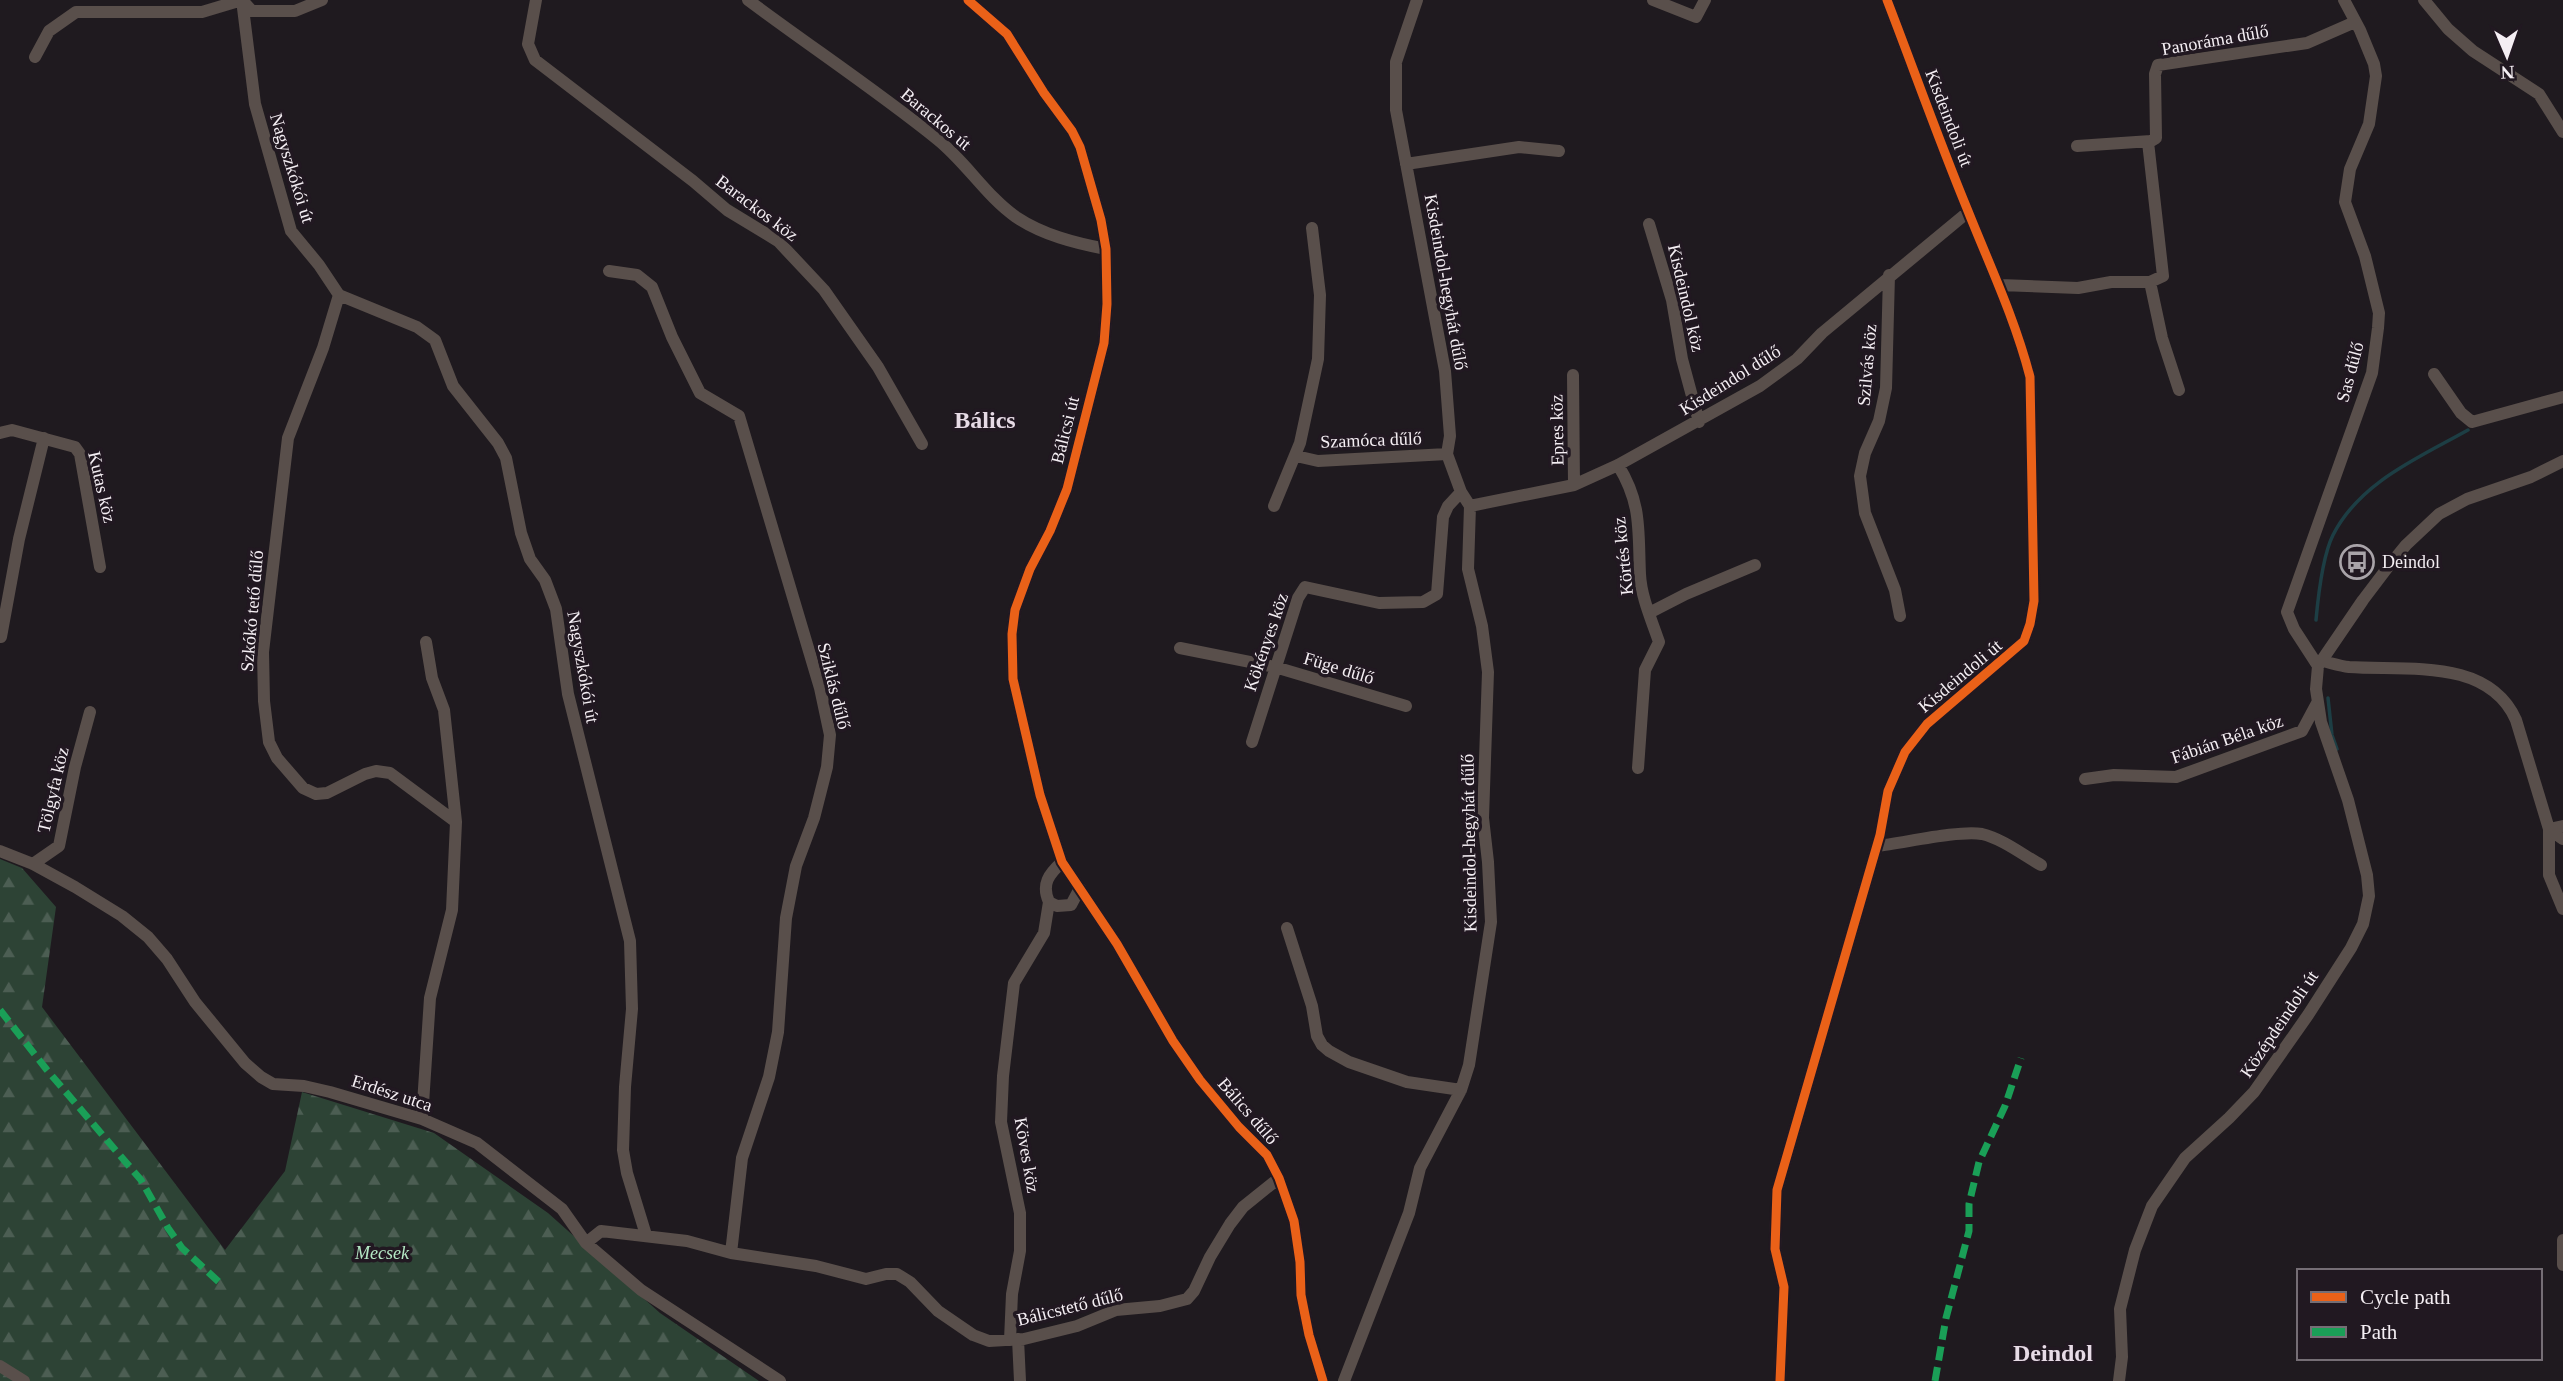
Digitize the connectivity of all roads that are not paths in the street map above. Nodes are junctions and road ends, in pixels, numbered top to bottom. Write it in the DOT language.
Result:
graph roads {
  1 [pos="242,0"];
  2 [pos="322,0"];
  3 [pos="536,0"];
  4 [pos="748,0"];
  5 [pos="968,0"];
  6 [pos="1417,0"];
  7 [pos="1653,0"];
  8 [pos="1705,0"];
  9 [pos="1887,0"];
  10 [pos="2344,0"];
  11 [pos="2424,0"];
  12 [pos="2355,22"];
  13 [pos="35,57"];
  14 [pos="2563,132"];
  15 [pos="2148,142"];
  16 [pos="2077,146"];
  17 [pos="1559,150"];
  18 [pos="1406,164"];
  19 [pos="1968,212"];
  20 [pos="1649,224"];
  21 [pos="1312,228"];
  22 [pos="1106,249"];
  23 [pos="610,271"];
  24 [pos="1889,275"];
  25 [pos="2150,282"];
  26 [pos="2000,285"];
  27 [pos="339,295"];
  28 [pos="2434,374"];
  29 [pos="1573,375"];
  30 [pos="2179,390"];
  31 [pos="2563,397"];
  32 [pos="1699,422"];
  33 [pos="0,433"];
  34 [pos="44,438"];
  35 [pos="922,444"];
  36 [pos="1447,454"];
  37 [pos="1296,456"];
  38 [pos="2563,461"];
  39 [pos="1618,465"];
  40 [pos="1574,485"];
  41 [pos="1461,492"];
  42 [pos="1274,506"];
  43 [pos="1470,506"];
  44 [pos="1755,565"];
  45 [pos="100,567"];
  46 [pos="1649,613"];
  47 [pos="1900,616"];
  48 [pos="1,637"];
  49 [pos="426,642"];
  50 [pos="1180,648"];
  51 [pos="2320,663"];
  52 [pos="1275,667"];
  53 [pos="2319,700"];
  54 [pos="1406,706"];
  55 [pos="90,712"];
  56 [pos="1252,742"];
  57 [pos="1638,768"];
  58 [pos="2085,779"];
  59 [pos="456,822"];
  60 [pos="2563,826"];
  61 [pos="2549,829"];
  62 [pos="2563,839"];
  63 [pos="1877,846"];
  64 [pos="0,851"];
  65 [pos="1062,862"];
  66 [pos="33,864"];
  67 [pos="2041,866"];
  68 [pos="1080,888"];
  69 [pos="1049,902"];
  70 [pos="2563,909"];
  71 [pos="1287,928"];
  72 [pos="1461,1090"];
  73 [pos="422,1119"];
  74 [pos="1279,1178"];
  75 [pos="646,1235"];
  76 [pos="2563,1240"];
  77 [pos="586,1243"];
  78 [pos="731,1254"];
  79 [pos="2563,1265"];
  80 [pos="1014,1339"];
  81 [pos="0,1366"];
  82 [pos="24,1381"];
  83 [pos="780,1381"];
  84 [pos="1020,1381"];
  85 [pos="1323,1381"];
  86 [pos="1345,1381"];
  87 [pos="1780,1381"];
  88 [pos="2119,1381"];
  1 -- 2 [label="street"];
  1 -- 13 [label="street"];
  1 -- 27 [label="street, Nagyszkókói út"];
  3 -- 35 [label="street, Barackos köz"];
  4 -- 22 [label="street, Barackos út"];
  5 -- 22 [label="street, Bálicsi út"];
  6 -- 18 [label="street, Kisdeindol-hegyhát dűlő"];
  7 -- 8 [label="street"];
  9 -- 19 [label="street, Kisdeindoli út"];
  10 -- 12 [label="street, Sas dűlő"];
  11 -- 14 [label="street"];
  12 -- 15 [label="street, Panoráma dűlő"];
  12 -- 51 [label="street, Sas dűlő"];
  15 -- 16 [label="street"];
  15 -- 25 [label="street, Panoráma dűlő"];
  17 -- 18 [label="street"];
  18 -- 36 [label="street, Kisdeindol-hegyhát dűlő"];
  19 -- 24 [label="street, Kisdeindol dűlő"];
  19 -- 26 [label="street, Kisdeindoli út"];
  20 -- 32 [label="street, Kisdeindol köz"];
  21 -- 37 [label="street, Szamóca dűlő"];
  22 -- 65 [label="street, Bálicsi út"];
  23 -- 78 [label="street, Sziklás dűlő"];
  24 -- 32 [label="street, Kisdeindol dűlő"];
  24 -- 47 [label="street, Szilvás köz"];
  25 -- 26 [label="street"];
  25 -- 30 [label="street"];
  26 -- 63 [label="street, Kisdeindoli út"];
  27 -- 59 [label="street, Szkókó tető dűlő"];
  27 -- 75 [label="street, Nagyszkókói út"];
  28 -- 31 [label="street"];
  29 -- 40 [label="street, Epres köz"];
  32 -- 39 [label="street, Kisdeindol dűlő"];
  33 -- 34 [label="street, Kutas köz"];
  34 -- 45 [label="street, Kutas köz"];
  34 -- 48 [label="street"];
  36 -- 37 [label="street, Szamóca dűlő"];
  36 -- 41 [label="street, Kisdeindol-hegyhát dűlő"];
  37 -- 42 [label="street, Szamóca dűlő"];
  38 -- 51 [label="street"];
  39 -- 40 [label="street, Kisdeindol dűlő"];
  39 -- 46 [label="street, Körtés köz"];
  40 -- 43 [label="street, Kisdeindol dűlő"];
  41 -- 43 [label="street, Kisdeindol-hegyhát dűlő"];
  41 -- 52 [label="street, Kökényes köz"];
  43 -- 72 [label="street, Kisdeindol-hegyhát dűlő"];
  44 -- 46 [label="street"];
  46 -- 57 [label="street, Körtés köz"];
  49 -- 59 [label="street"];
  50 -- 52 [label="street, Füge dűlő"];
  51 -- 53 [label="street, Középdeindoli út"];
  51 -- 61 [label="street"];
  52 -- 54 [label="street, Füge dűlő"];
  52 -- 56 [label="street, Kökényes köz"];
  53 -- 58 [label="street, Fábián Béla köz"];
  53 -- 88 [label="street, Középdeindoli út"];
  55 -- 66 [label="street, Tölgyfa köz"];
  59 -- 73 [label="street"];
  60 -- 61 [label="street"];
  61 -- 62 [label="street"];
  61 -- 70 [label="street"];
  63 -- 67 [label="street"];
  63 -- 87 [label="street, Kisdeindoli út"];
  64 -- 66 [label="street, Erdész utca"];
  65 -- 68 [label="street, Bálicsi út"];
  65 -- 69 [label="street"];
  66 -- 73 [label="street, Erdész utca"];
  68 -- 69 [label="street"];
  68 -- 74 [label="street, Bálics dűlő"];
  69 -- 80 [label="street, Köves köz"];
  71 -- 72 [label="street"];
  72 -- 86 [label="street, Kisdeindol-hegyhát dűlő"];
  73 -- 77 [label="street, Erdész utca"];
  74 -- 80 [label="street, Bálicstető dűlő"];
  74 -- 85 [label="street, Bálics dűlő"];
  75 -- 77 [label="street, Bálicstető dűlő"];
  75 -- 78 [label="street, Bálicstető dűlő"];
  76 -- 79 [label="street"];
  77 -- 83 [label="street, Erdész utca"];
  78 -- 80 [label="street, Bálicstető dűlő"];
  80 -- 84 [label="street, Köves köz"];
  81 -- 82 [label="street"];
}
